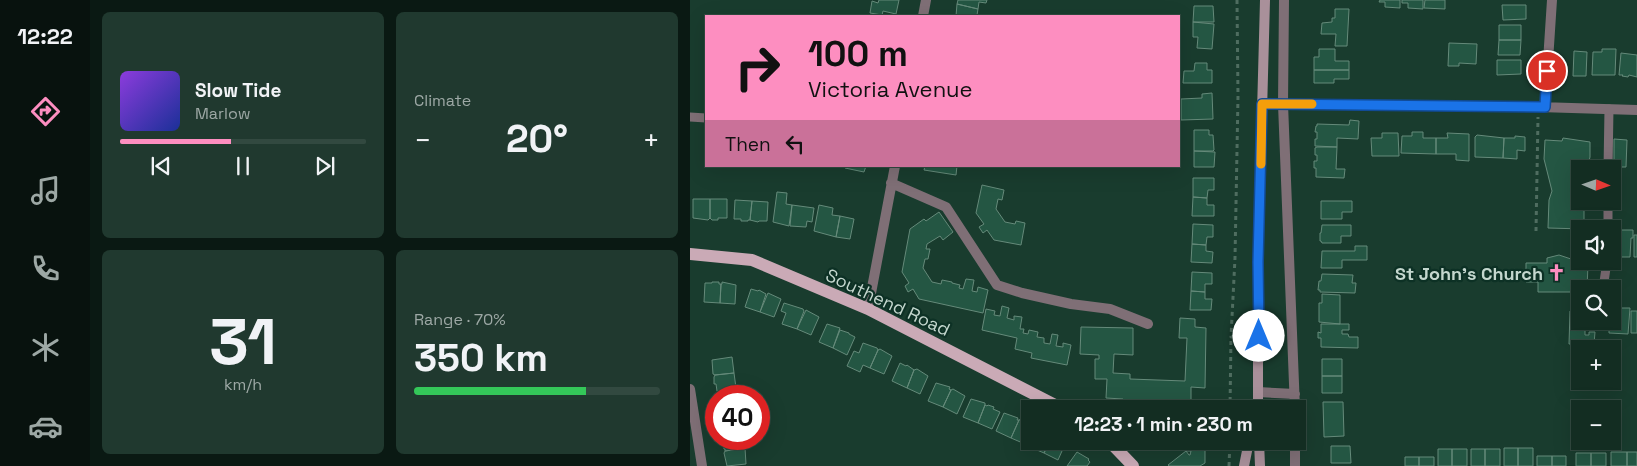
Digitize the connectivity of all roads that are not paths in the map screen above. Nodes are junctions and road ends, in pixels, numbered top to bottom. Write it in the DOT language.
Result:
graph roads {
  1 [pos="926,0"];
  2 [pos="1265,0"];
  3 [pos="1284,0"];
  4 [pos="1552,0"];
  5 [pos="923,15"];
  6 [pos="1262,104"];
  7 [pos="1283,104"];
  8 [pos="1542,107"];
  9 [pos="1609,109"];
  10 [pos="1637,110"];
  11 [pos="690,117"];
  12 [pos="705,118"];
  13 [pos="1608,160"];
  14 [pos="895,167"];
  15 [pos="891,184"];
  16 [pos="690,254"];
  17 [pos="868,309"];
  18 [pos="1148,324"];
  19 [pos="690,389"];
  20 [pos="1258,392"];
  21 [pos="1295,394"];
  22 [pos="1045,400"];
  23 [pos="1257,400"];
  24 [pos="1295,400"];
  25 [pos="1118,450"];
  26 [pos="1247,450"];
  27 [pos="1260,450"];
  28 [pos="1295,450"];
  29 [pos="702,466"];
  30 [pos="1133,466"];
  31 [pos="1244,466"];
  32 [pos="1260,466"];
  33 [pos="1296,466"];
  1 -- 5 [label="street"];
  2 -- 6 [label="street"];
  3 -- 7 [label="street"];
  4 -- 8 [label="street"];
  6 -- 7 [label="street"];
  6 -- 20 [label="street"];
  7 -- 8 [label="street"];
  7 -- 21 [label="street"];
  8 -- 9 [label="street"];
  9 -- 10 [label="street"];
  9 -- 13 [label="lane"];
  11 -- 12 [label="lane"];
  14 -- 15 [label="street"];
  15 -- 17 [label="street"];
  15 -- 18 [label="street"];
  16 -- 17 [label="main road, Southend Road"];
  17 -- 22 [label="main road, Southend Road"];
  19 -- 29 [label="street"];
  20 -- 21 [label="street"];
  20 -- 23 [label="street"];
  21 -- 24 [label="street"];
  25 -- 30 [label="main road"];
  26 -- 31 [label="street"];
  27 -- 32 [label="street"];
  28 -- 33 [label="street"];
}
